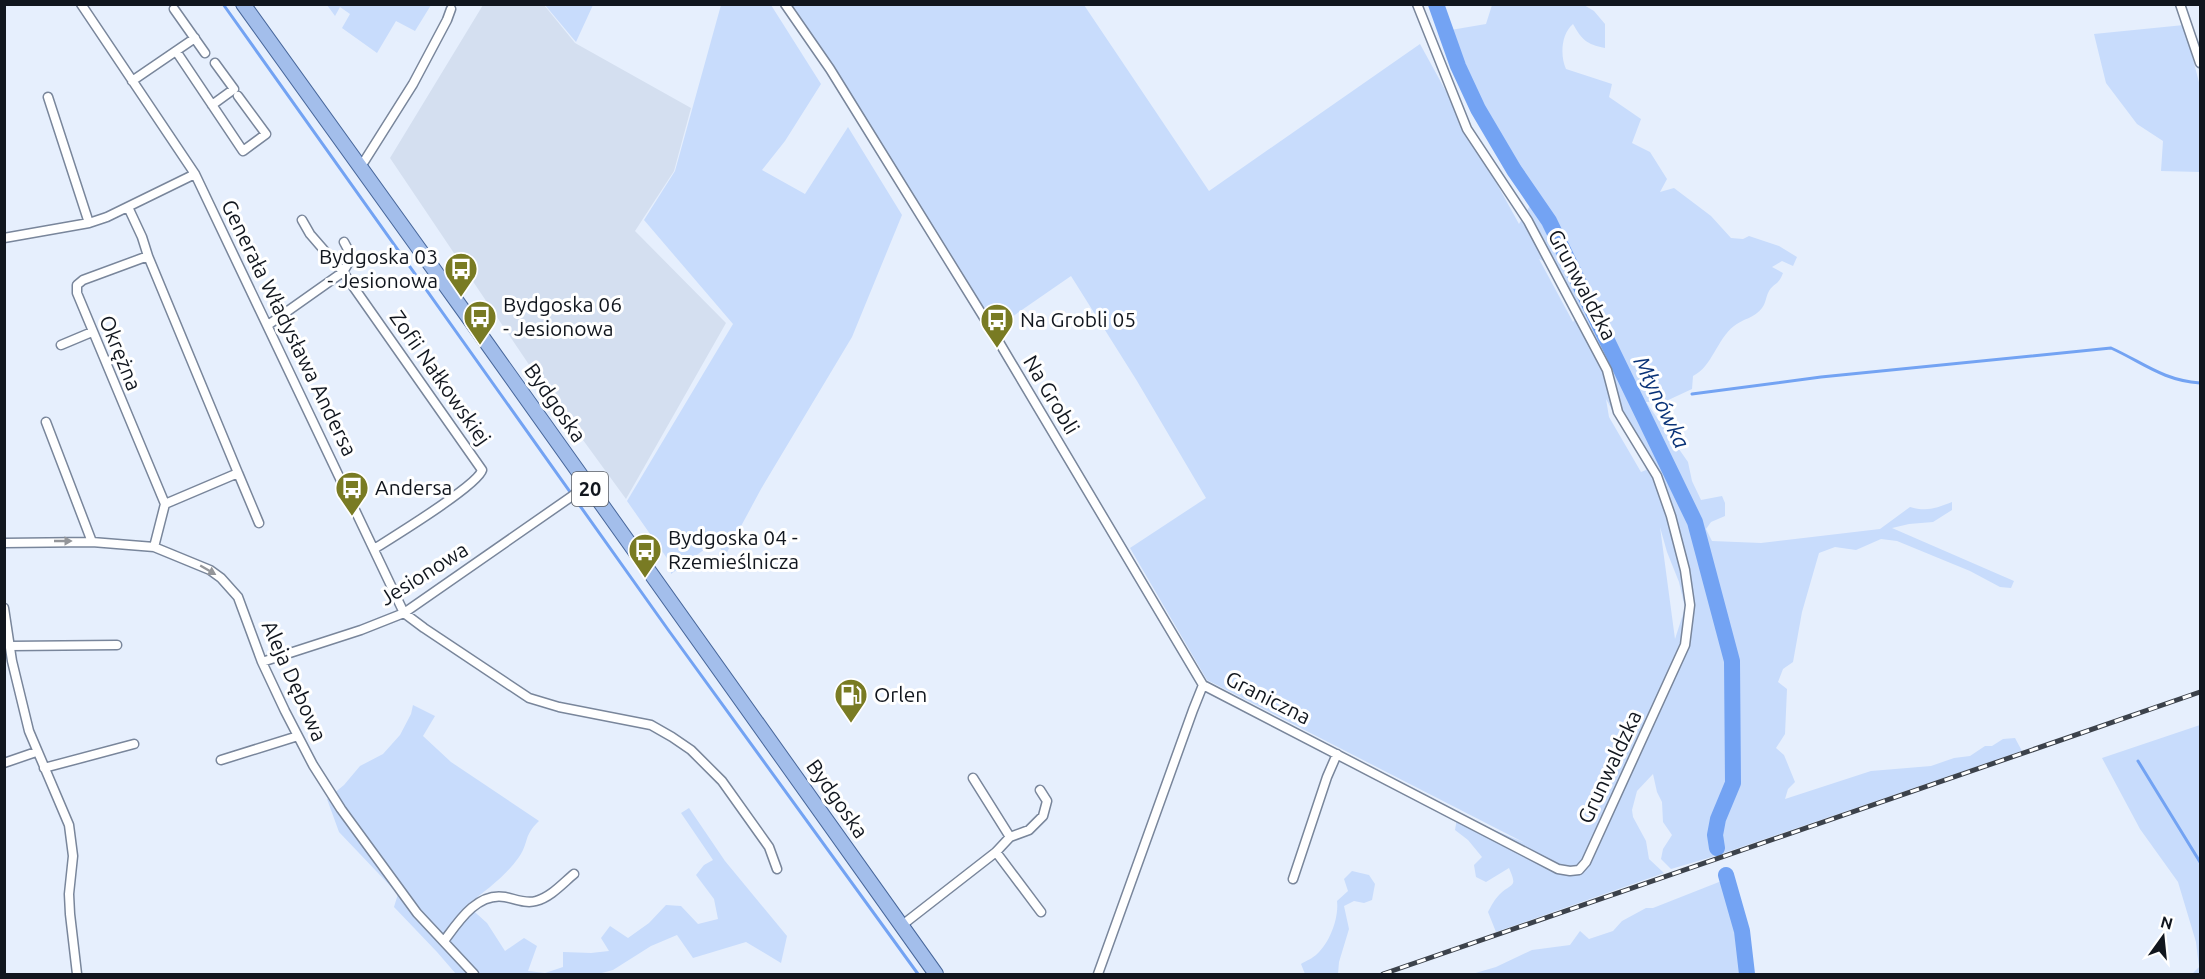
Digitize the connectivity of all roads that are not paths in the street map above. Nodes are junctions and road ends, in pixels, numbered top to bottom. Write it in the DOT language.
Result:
graph roads {
  1 [pos="81,4"];
  2 [pos="243,4"];
  3 [pos="785,4"];
  4 [pos="1417,4"];
  5 [pos="2180,4"];
  6 [pos="174,9"];
  7 [pos="452,9"];
  8 [pos="195,38"];
  9 [pos="176,51"];
  10 [pos="205,53"];
  11 [pos="216,63"];
  12 [pos="2200,63"];
  13 [pos="132,81"];
  14 [pos="238,96"];
  15 [pos="48,97"];
  16 [pos="212,105"];
  17 [pos="360,168"];
  18 [pos="195,174"];
  19 [pos="128,207"];
  20 [pos="302,220"];
  21 [pos="89,223"];
  22 [pos="4,238"];
  23 [pos="344,242"];
  24 [pos="148,256"];
  25 [pos="343,272"];
  26 [pos="268,325"];
  27 [pos="92,332"];
  28 [pos="61,345"];
  29 [pos="46,422"];
  30 [pos="237,473"];
  31 [pos="588,485"];
  32 [pos="165,504"];
  33 [pos="259,523"];
  34 [pos="92,542"];
  35 [pos="4,543"];
  36 [pos="154,547"];
  37 [pos="374,549"];
  38 [pos="4,608"];
  39 [pos="404,612"];
  40 [pos="5,618"];
  41 [pos="117,645"];
  42 [pos="10,646"];
  43 [pos="262,662"];
  44 [pos="1203,686"];
  45 [pos="298,736"];
  46 [pos="134,744"];
  47 [pos="36,752"];
  48 [pos="1337,754"];
  49 [pos="221,760"];
  50 [pos="4,763"];
  51 [pos="44,768"];
  52 [pos="973,778"];
  53 [pos="1040,790"];
  54 [pos="1010,837"];
  55 [pos="996,852"];
  56 [pos="777,869"];
  57 [pos="1558,869"];
  58 [pos="574,874"];
  59 [pos="1293,879"];
  60 [pos="1041,912"];
  61 [pos="902,926"];
  62 [pos="444,941"];
  63 [pos="77,975"];
  64 [pos="474,975"];
  65 [pos="936,975"];
  66 [pos="1098,975"];
  1 -- 13 [label="street, Generała Władysława Andersa"];
  2 -- 17 [label="main road, Bydgoska / 20"];
  3 -- 44 [label="street, Na Grobli"];
  4 -- 57 [label="street, Grunwaldzka"];
  5 -- 12 [label="street"];
  6 -- 8 [label="street"];
  7 -- 17 [label="street"];
  8 -- 9 [label="street"];
  8 -- 10 [label="street"];
  9 -- 13 [label="street"];
  9 -- 16 [label="street"];
  11 -- 16 [label="street"];
  13 -- 18 [label="street, Generała Władysława Andersa"];
  14 -- 16 [label="street"];
  15 -- 21 [label="street"];
  17 -- 31 [label="main road, Bydgoska / 20"];
  18 -- 19 [label="street"];
  18 -- 26 [label="street, Generała Władysława Andersa"];
  19 -- 21 [label="street"];
  19 -- 24 [label="street"];
  20 -- 25 [label="street"];
  21 -- 22 [label="street"];
  23 -- 25 [label="street"];
  24 -- 27 [label="street, Okrężna"];
  24 -- 30 [label="street"];
  25 -- 26 [label="street"];
  25 -- 37 [label="street, Zofii Nałkowskiej"];
  26 -- 37 [label="street, Generała Władysława Andersa"];
  27 -- 28 [label="street"];
  27 -- 32 [label="street, Okrężna"];
  29 -- 34 [label="street"];
  30 -- 32 [label="street"];
  30 -- 33 [label="street"];
  31 -- 39 [label="street, Jesionowa"];
  31 -- 61 [label="main road, Bydgoska / 20"];
  32 -- 36 [label="street"];
  35 -- 34 [label="street, Aleja Dębowa, one-way"];
  34 -- 36 [label="street, Aleja Dębowa"];
  36 -- 43 [label="street, Aleja Dębowa, one-way"];
  37 -- 39 [label="street, Generała Władysława Andersa"];
  38 -- 40 [label="street"];
  39 -- 43 [label="street, Jesionowa"];
  39 -- 56 [label="street, Generała Władysława Andersa"];
  40 -- 42 [label="street"];
  41 -- 42 [label="street"];
  42 -- 47 [label="street"];
  43 -- 45 [label="street, Aleja Dębowa"];
  44 -- 48 [label="street, Graniczna"];
  44 -- 66 [label="street, Graniczna"];
  45 -- 49 [label="street"];
  45 -- 62 [label="street, Aleja Dębowa"];
  46 -- 51 [label="street"];
  47 -- 50 [label="street"];
  47 -- 51 [label="street"];
  48 -- 57 [label="street, Graniczna"];
  48 -- 59 [label="street"];
  51 -- 63 [label="street"];
  52 -- 54 [label="street"];
  53 -- 54 [label="street"];
  54 -- 55 [label="street"];
  55 -- 60 [label="street"];
  55 -- 61 [label="street"];
  58 -- 62 [label="street"];
  61 -- 65 [label="main road, Bydgoska / 20"];
  62 -- 64 [label="street, Aleja Dębowa"];
}
